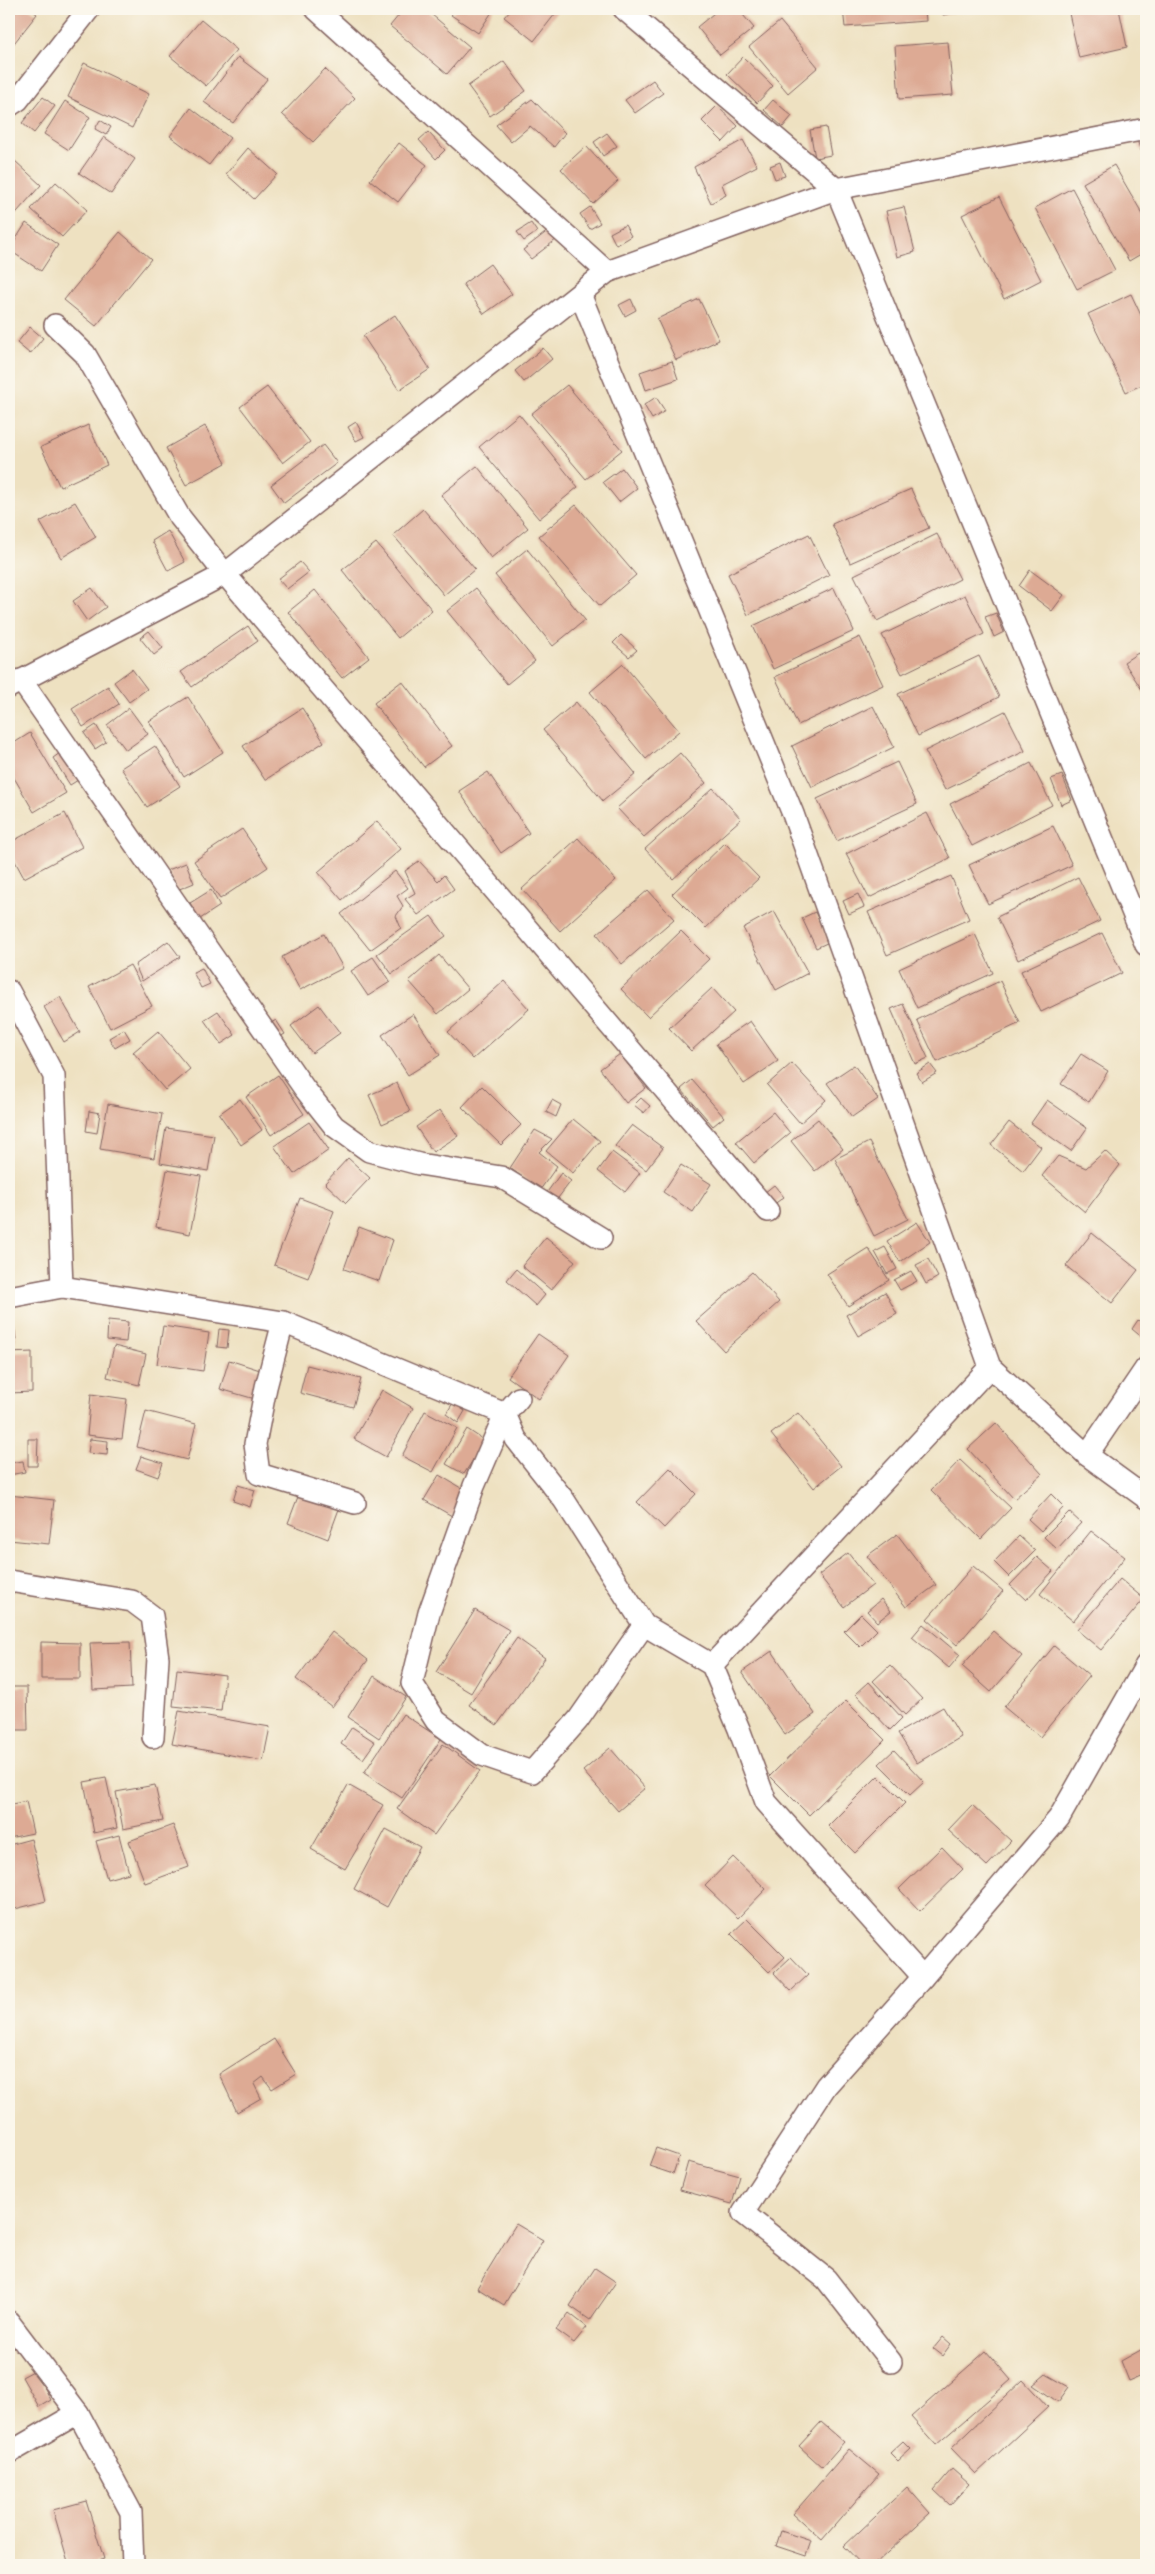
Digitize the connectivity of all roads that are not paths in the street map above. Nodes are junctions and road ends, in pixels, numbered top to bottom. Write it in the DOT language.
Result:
graph roads {
  1 [pos="89,9"];
  2 [pos="316,9"];
  3 [pos="624,9"];
  4 [pos="9,106"];
  5 [pos="1146,129"];
  6 [pos="836,189"];
  7 [pos="607,272"];
  8 [pos="580,294"];
  9 [pos="56,325"];
  10 [pos="225,574"];
  11 [pos="15,684"];
  12 [pos="1146,945"];
  13 [pos="9,991"];
  14 [pos="768,1211"];
  15 [pos="601,1238"];
  16 [pos="62,1287"];
  17 [pos="9,1297"];
  18 [pos="283,1322"];
  19 [pos="990,1367"];
  20 [pos="1146,1368"];
  21 [pos="519,1398"];
  22 [pos="505,1414"];
  23 [pos="1087,1455"];
  24 [pos="1146,1498"];
  25 [pos="355,1503"];
  26 [pos="9,1581"];
  27 [pos="644,1625"];
  28 [pos="712,1664"];
  29 [pos="1146,1665"];
  30 [pos="153,1737"];
  31 [pos="923,1977"];
  32 [pos="9,2322"];
  33 [pos="891,2362"];
  34 [pos="78,2413"];
  35 [pos="9,2453"];
  36 [pos="133,2565"];
  1 -- 4 [label="street"];
  2 -- 7 [label="street"];
  3 -- 6 [label="street"];
  5 -- 6 [label="street"];
  6 -- 7 [label="street"];
  6 -- 12 [label="street"];
  7 -- 8 [label="street"];
  8 -- 10 [label="street"];
  8 -- 19 [label="street"];
  9 -- 10 [label="street"];
  10 -- 11 [label="street"];
  10 -- 14 [label="street"];
  11 -- 15 [label="street"];
  13 -- 16 [label="street"];
  16 -- 17 [label="street"];
  16 -- 18 [label="street"];
  18 -- 22 [label="street"];
  18 -- 25 [label="street"];
  19 -- 23 [label="street"];
  19 -- 28 [label="street"];
  20 -- 23 [label="street"];
  21 -- 22 [label="street"];
  22 -- 27 [label="street"];
  22 -- 27 [label="street"];
  23 -- 24 [label="street"];
  26 -- 30 [label="street"];
  27 -- 28 [label="street"];
  28 -- 31 [label="street"];
  29 -- 31 [label="street"];
  31 -- 33 [label="street"];
  32 -- 34 [label="street"];
  34 -- 35 [label="street"];
  34 -- 36 [label="street"];
}
